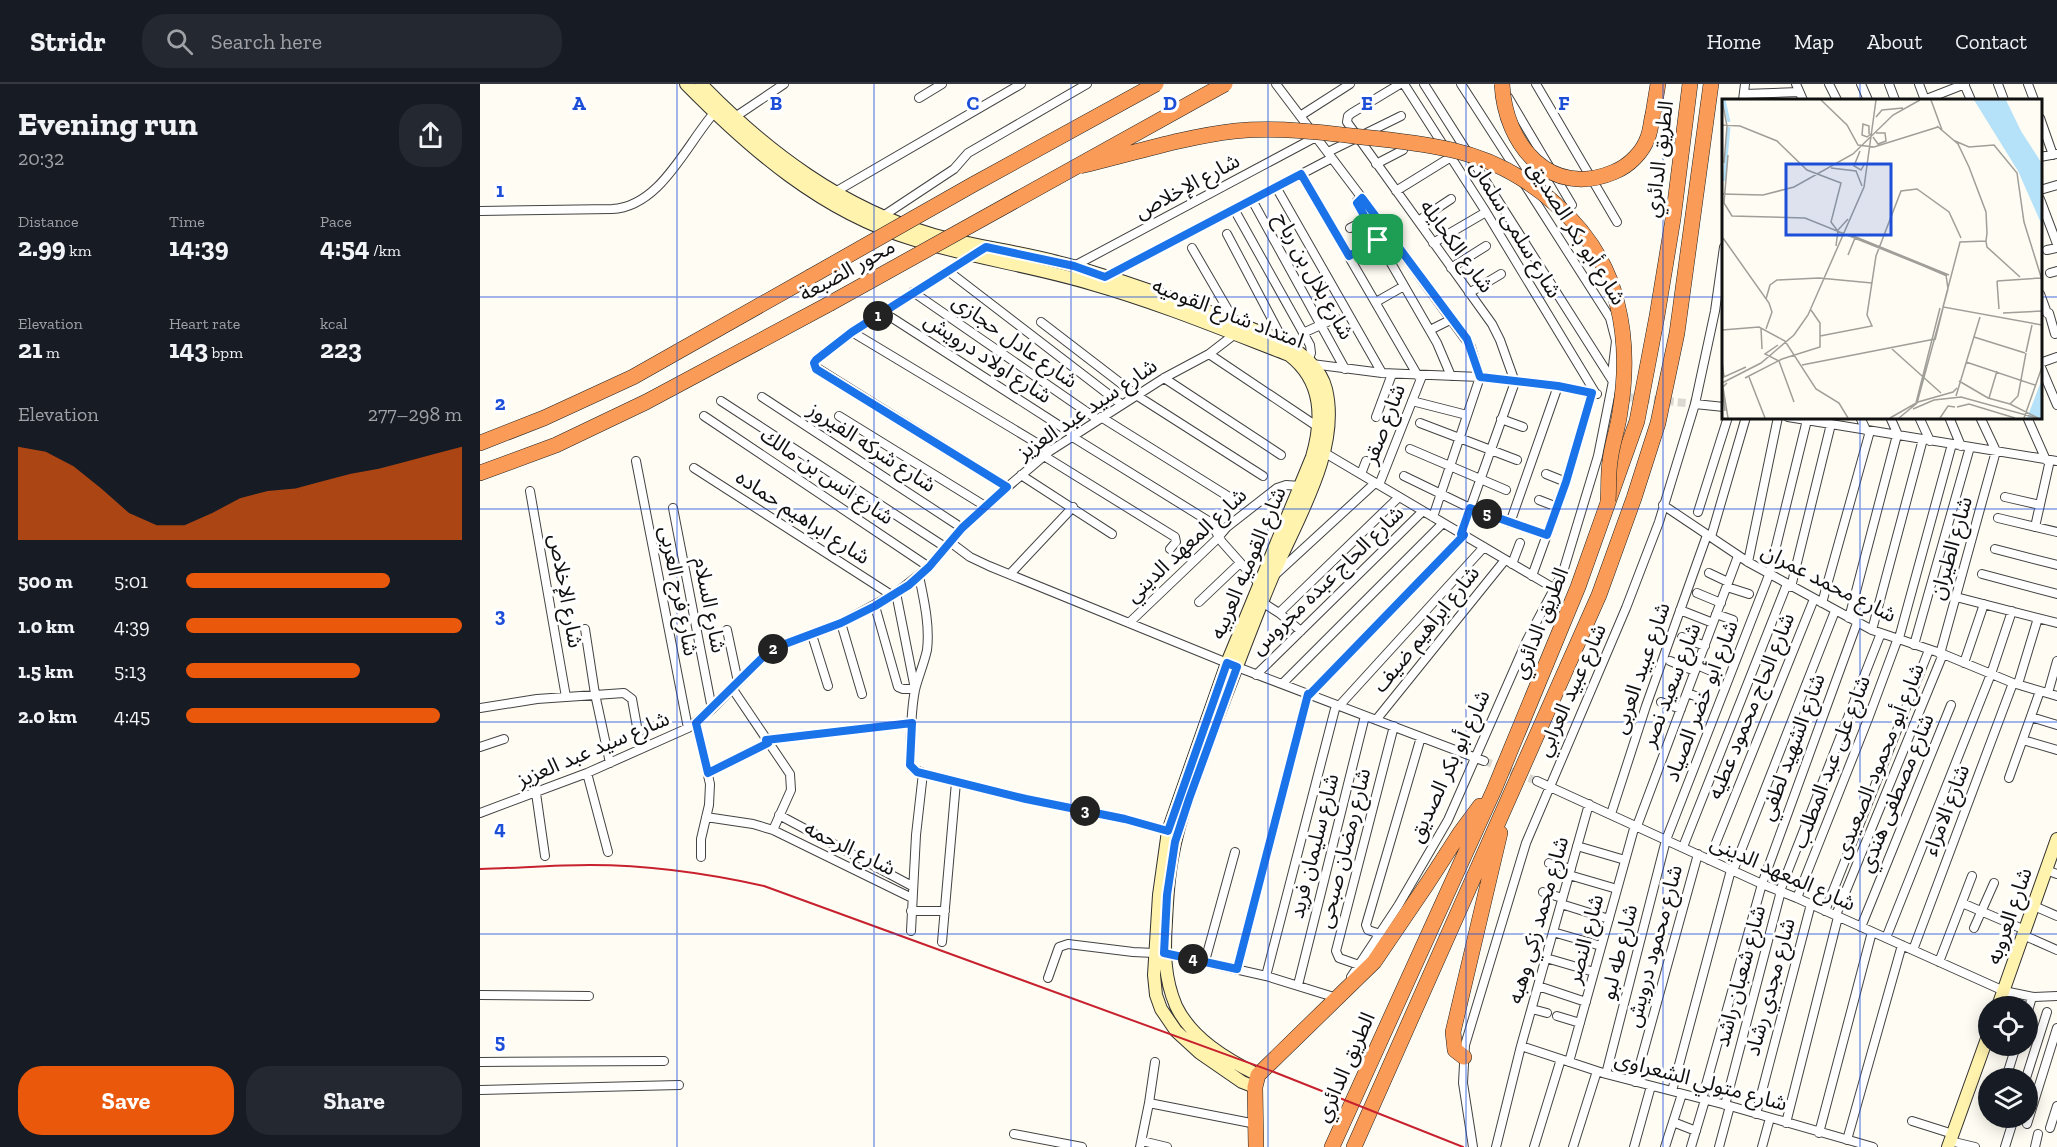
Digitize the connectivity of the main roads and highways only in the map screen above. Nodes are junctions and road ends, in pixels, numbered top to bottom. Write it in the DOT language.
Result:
graph roads {
  1 [pos="1156,84"];
  2 [pos="1226,84"];
  3 [pos="1501,84"];
  4 [pos="1658,84"];
  5 [pos="1690,84"];
  6 [pos="1711,84"];
  7 [pos="1080,166"];
  8 [pos="480,443"];
  9 [pos="480,473"];
  10 [pos="1608,501"];
  11 [pos="1513,786"];
  12 [pos="1494,790"];
  13 [pos="1464,1057"];
  14 [pos="1333,1145"];
  15 [pos="1256,1147"];
  16 [pos="1354,1147"];
  1 -- 8 [label="highway, محور الضبعة, bridge"];
  2 -- 7 [label="highway, محور الضبعة, bridge"];
  3 -- 4 [label="highway, bridge"];
  5 -- 10 [label="highway, الطريق الدائري"];
  6 -- 11 [label="highway, الطريق الدائري"];
  7 -- 9 [label="highway, محور الضبعة, bridge"];
  7 -- 10 [label="highway, bridge"];
  10 -- 12 [label="highway, الطريق الدائري"];
  11 -- 13 [label="highway"];
  11 -- 16 [label="highway, الطريق الدائري"];
  12 -- 14 [label="highway, الطريق الدائري"];
  12 -- 15 [label="highway"];
}
